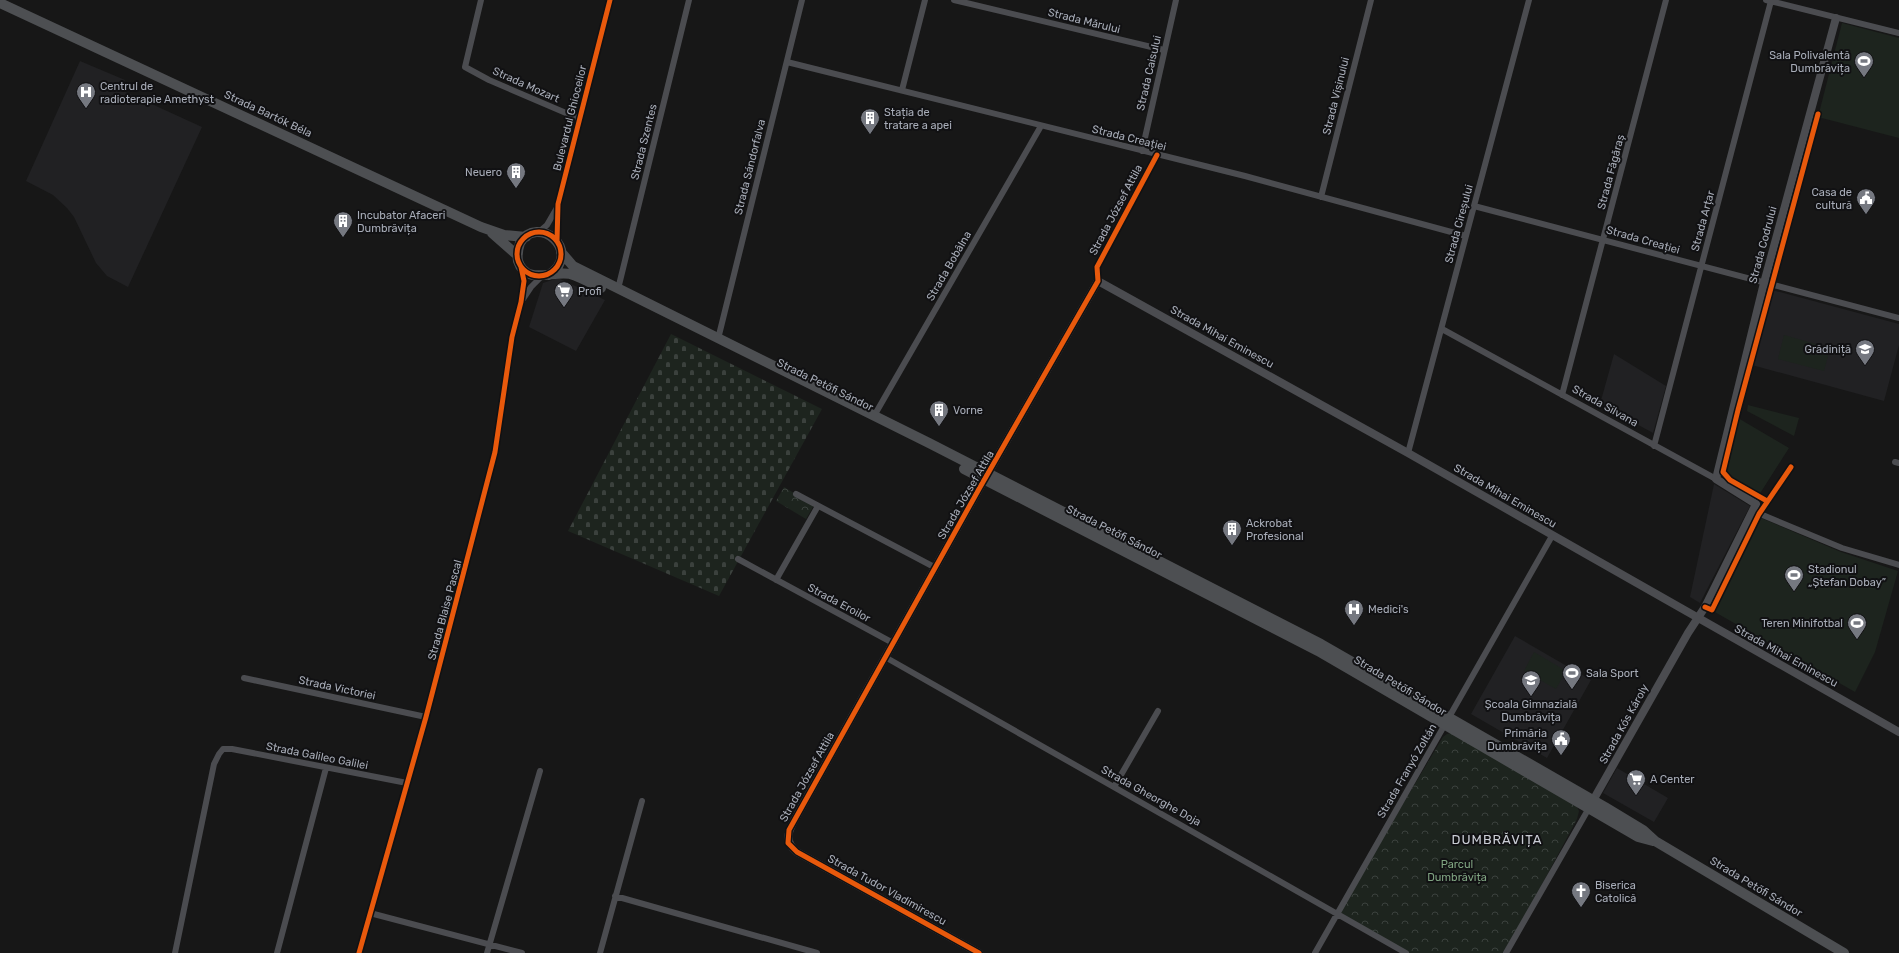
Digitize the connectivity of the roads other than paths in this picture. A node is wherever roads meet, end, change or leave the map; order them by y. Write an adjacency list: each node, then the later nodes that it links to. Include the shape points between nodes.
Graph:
1 (481, 0): 18 (street, Strada Mozart, via 465,67)
2 (610, 0): 18 (street, Bulevardul Ghioceilor)
3 (689, 0): 38 (street, Strada Szentes)
4 (802, 0): 16 (street, Strada Sándorfalva)
5 (925, 0): 17 (street)
6 (954, 0): 15 (street, Strada Mărului)
7 (1176, 0): 15 (street, Strada Caisului)
8 (1371, 0): 22 (street, Strada Vișinului)
9 (1529, 0): 24 (street, Strada Cireșului)
10 (1666, 0): 29 (street, Strada Făgăraș)
11 (1769, 1): 13 (street); 33 (street, Strada Arțar)
12 (0, 2): 25 (main road, Strada Bartók Béla)
13 (1836, 18): 14 (street); 37 (street, Strada Codrului)
14 (1899, 33)
15 (1164, 50): 20 (street, Strada Caisului)
16 (787, 62): 17 (street, Strada Creației); 42 (street, Strada Sándorfalva)
17 (902, 90): 19 (street, Strada Creației)
18 (580, 119): 23 (street, Bulevardul Ghioceilor)
19 (1042, 126): 20 (street, Strada Creației); 44 (street, Strada Bobâlna)
20 (1142, 151): 21 (street, Strada Creației)
21 (1157, 155): 22 (street, Strada Creației); 36 (street, Strada József Attila, via 1097,267)
22 (1321, 197): 27 (street, Strada Creației)
23 (558, 204): 26 (street, Bulevardul Ghioceilor, via 547,225); 30 (street, Bulevardul Ghioceilor)
24 (1474, 206): 27 (street, Strada Cireșului); 29 (street, Strada Creației)
25 (481, 227): 28 (main road, Strada Bartók Béla); 32 (main road, Strada Bartók Béla, via 503,241)
26 (538, 232): 28 (main road); 30 (main road, via 552,236)
27 (1466, 236): 41 (street, Strada Cireșului)
28 (526, 237): 32 (main road, via 521,242)
29 (1604, 239): 33 (street, Strada Creației); 43 (street, Strada Făgăraș)
30 (557, 241): 31 (main road)
31 (561, 252): 35 (main road, via 559,265); 38 (main road, Strada Petőfi Sándor, via 573,266)
32 (517, 255): 34 (main road)
33 (1701, 266): 37 (street, Strada Creației); 45 (street, Strada Arțar)
34 (521, 267): 35 (main road, via 534,276); 39 (street, Strada Blaise Pascal, via 524,281)
35 (545, 276): 39 (street, Strada Blaise Pascal, via 531,287); 47 (main road, Strada Petőfi Sándor, via 570,274 606,290)
36 (1098, 281): 46 (street, Strada Mihai Eminescu); 47 (street, Strada József Attila)
37 (1764, 283): 40 (street, Strada Creației); 48 (street, Strada Codrului)
38 (618, 288): 42 (main road, Strada Petőfi Sándor)
39 (521, 302): 62 (street, Strada Blaise Pascal, via 512,338 495,452)
40 (1899, 318)
41 (1442, 329): 43 (street, Strada Silvana); 46 (street, Strada Cireșului)
42 (718, 339): 44 (main road, Strada Petőfi Sándor)
43 (1562, 395): 45 (street, Strada Silvana)
44 (874, 416): 47 (main road, Strada Petőfi Sándor)
45 (1654, 446): 48 (street, Strada Silvana)
46 (1408, 454): 52 (street, Strada Mihai Eminescu)
47 (987, 477): 55 (street, Strada József Attila); 63 (main road, Strada Petőfi Sándor, via 1321,644)
48 (1716, 480): 51 (street, Strada Silvana)
49 (796, 494): 50 (street)
50 (818, 506): 55 (street); 56 (street)
51 (1755, 508): 54 (street, Strada Silvana, via 1842,548); 57 (street, Strada Kós Károly)
52 (1552, 536): 57 (street, Strada Mihai Eminescu); 63 (street, Strada Franyó Zoltán)
53 (738, 559): 56 (street, Strada Eroilor)
54 (1899, 565)
55 (936, 568): 58 (street, Strada József Attila)
56 (776, 580): 58 (street, Strada Eroilor)
57 (1698, 619): 64 (street, Strada Mihai Eminescu); 70 (street, Strada Kós Károly)
58 (893, 643): 59 (street, Strada József Attila)
59 (885, 657): 68 (street, Strada Gheorghe Doja); 71 (street, Strada József Attila, via 789,830)
60 (244, 678): 62 (street, Strada Victoriei)
61 (1158, 711): 68 (street)
62 (426, 717): 67 (street, Strada Blaise Pascal)
63 (1446, 722): 70 (main road, Strada Petőfi Sándor); 74 (street, Strada Franyó Zoltán)
64 (1899, 732)
65 (326, 768): 67 (street, Strada Galileo Galilei); 76 (street, Strada Galileo Galilei, via 223,749 214,764); 77 (street)
66 (540, 771): 75 (street)
67 (407, 782): 73 (street, Strada Blaise Pascal)
68 (1114, 787): 74 (street, Strada Gheorghe Doja)
69 (642, 801): 72 (street)
70 (1591, 804): 86 (street, Strada Kós Károly); 87 (main road, Strada Petőfi Sándor, via 1638,837 1655,841)
71 (788, 843): 83 (street, Strada Tudor Vladimirescu, via 797,852)
72 (615, 896): 81 (street); 82 (street)
73 (370, 913): 75 (street); 78 (street, Strada Blaise Pascal)
74 (1338, 913): 84 (street, Strada Franyó Zoltán); 85 (street, Strada Gheorghe Doja)
75 (490, 944): 79 (street); 80 (street)
76 (175, 953)
77 (277, 953)
78 (359, 953)
79 (487, 953)
80 (522, 953)
81 (600, 953)
82 (818, 953)
83 (978, 953)
84 (1315, 953)
85 (1406, 953)
86 (1506, 953)
87 (1844, 953)

